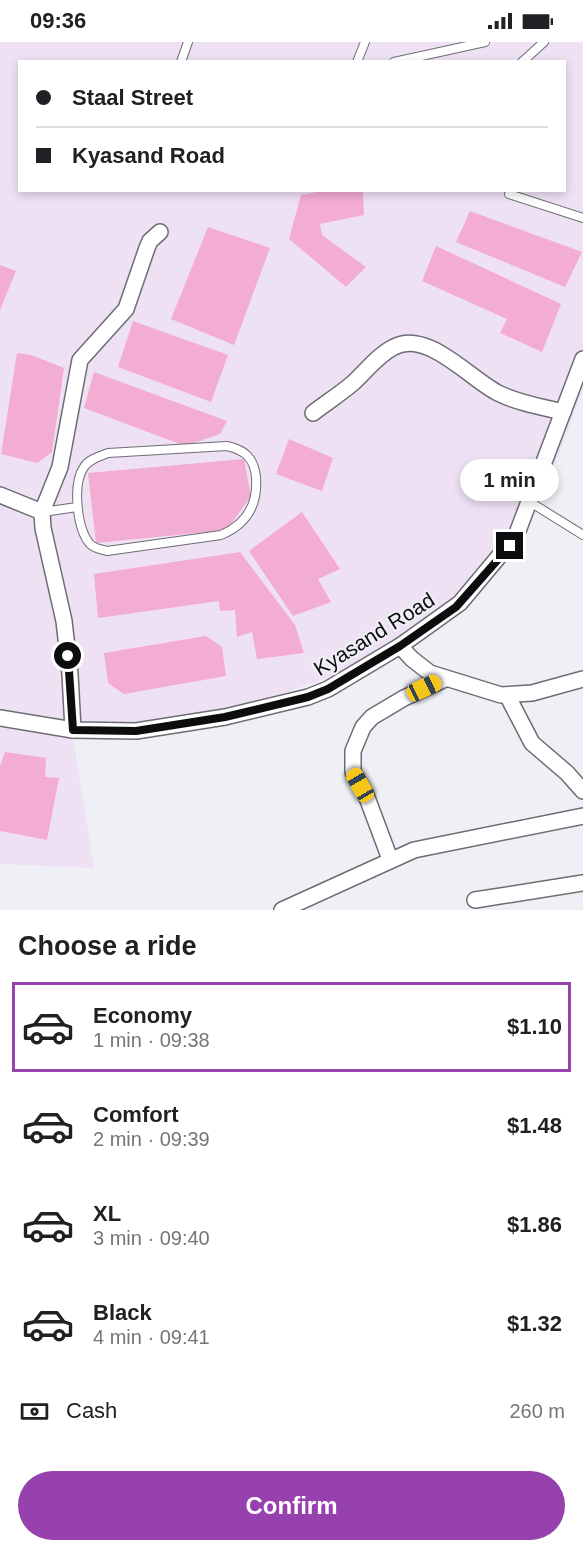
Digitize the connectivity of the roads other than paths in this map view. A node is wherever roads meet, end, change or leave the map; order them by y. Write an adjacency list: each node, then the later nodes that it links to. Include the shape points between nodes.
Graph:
1 (188, 42): 5 (lane)
2 (365, 42): 6 (lane)
3 (485, 42): 7 (lane)
4 (544, 42): 8 (lane)
5 (182, 60)
6 (358, 60)
7 (403, 60)
8 (524, 60)
9 (509, 194): 10 (lane)
10 (583, 218)
11 (160, 232): 18 (street, via 147,248 126,309 80,360 60,467)
12 (583, 359): 13 (street, Kyasand Road)
13 (564, 412): 14 (street, via 498,393 437,352 406,343 387,352); 16 (street, Kyasand Road)
14 (313, 413)
15 (0, 495): 18 (street)
16 (530, 502): 19 (lane); 20 (street, Kyasand Road, via 510,546 460,603)
17 (77, 507): 17 (lane, via 84,466 108,453 227,446 250,456 255,467 254,504 234,530 221,536 107,551 97,549 83,533); 18 (lane)
18 (42, 512): 25 (street, via 63,621)
19 (583, 536)
20 (400, 646): 21 (street, via 430,673); 25 (street, Kyasand Road, via 335,686 308,697 225,717 136,731)
21 (445, 679): 23 (street); 28 (street, via 372,717 353,751 353,772)
22 (583, 679): 23 (street, via 532,693)
23 (507, 695): 26 (street, via 532,743)
24 (0, 718): 25 (street, Kyasand Road)
25 (73, 730)
26 (583, 791)
27 (583, 816): 28 (street, via 446,842)
28 (390, 859): 31 (street)
29 (583, 883): 30 (street)
30 (475, 900)
31 (282, 910)

